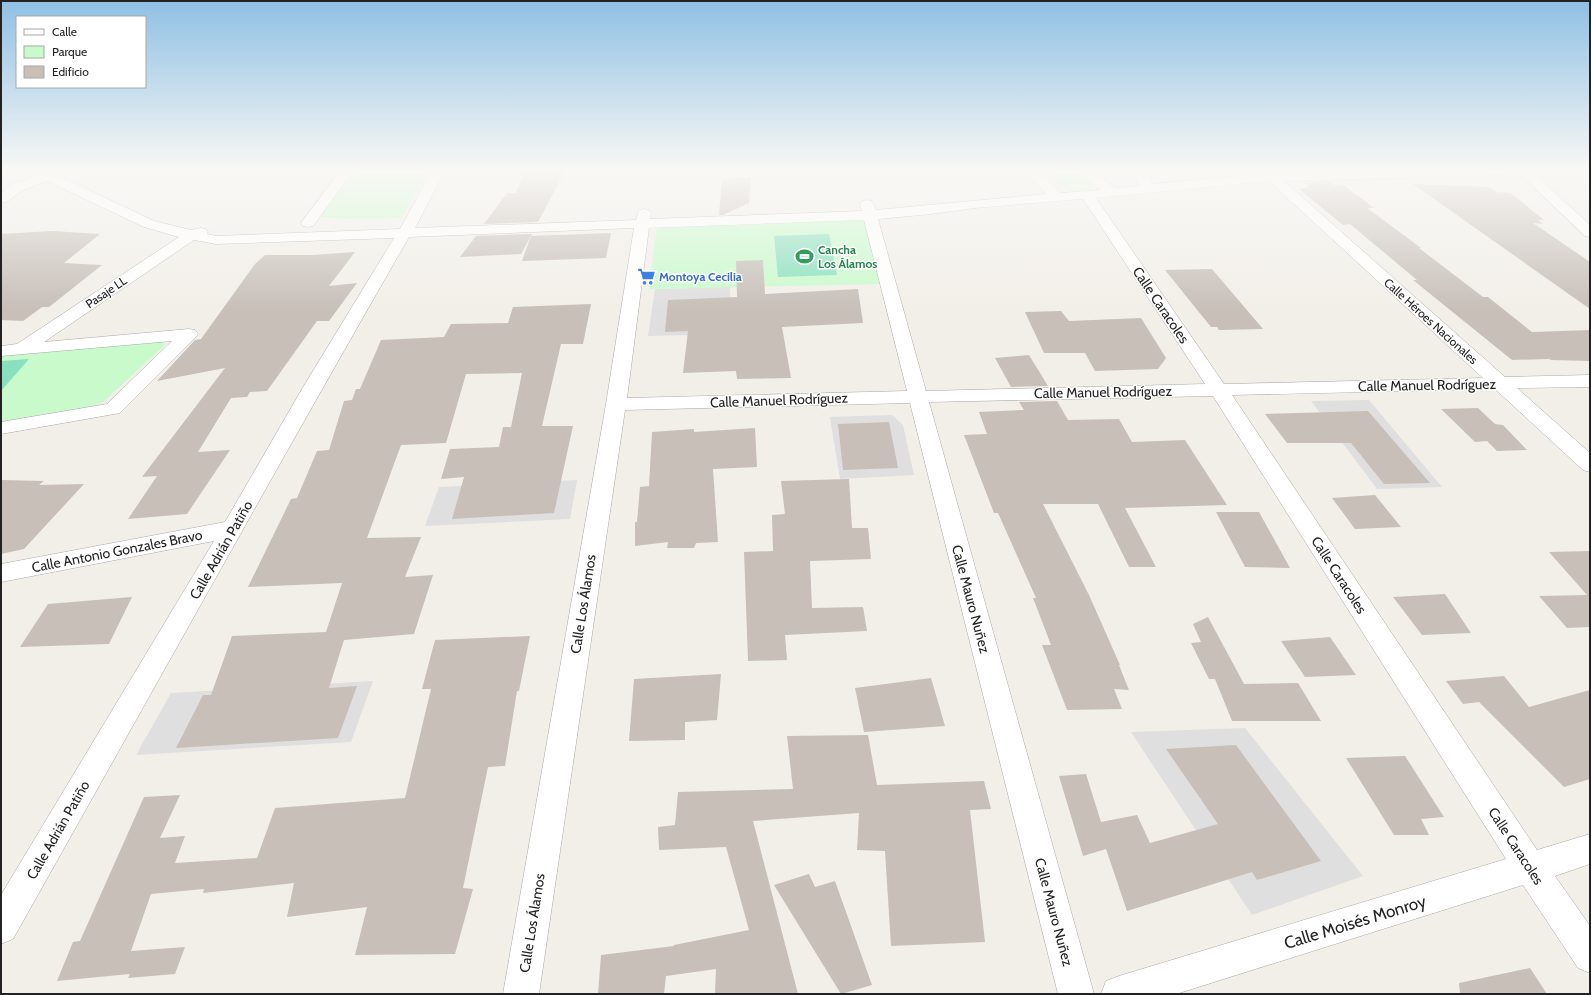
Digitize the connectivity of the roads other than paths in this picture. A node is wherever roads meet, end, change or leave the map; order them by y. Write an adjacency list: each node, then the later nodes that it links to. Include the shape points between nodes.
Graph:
1 (135, 217): 13 (street, via 165,229)
2 (312, 217): 10 (street)
3 (412, 217): 11 (street, Calle Adrián Patiño)
4 (657, 217): 9 (street)
5 (870, 217): 19 (street, Calle Mauro Nuñez)
6 (1102, 217): 18 (street, Calle Caracoles)
7 (1317, 217): 17 (street, Calle Héroes Nacionales)
8 (1573, 217): 12 (street)
9 (643, 218): 11 (street); 20 (street, Calle Los Álamos)
10 (308, 223): 11 (street); 13 (street, via 228,227)
11 (407, 227): 13 (street, via 216,240); 23 (street, Calle Adrián Patiño)
12 (1590, 233)
13 (193, 234): 14 (street, Pasaje LL)
14 (20, 350): 15 (street); 21 (street, via 190,334 113,409)
15 (1, 351)
16 (1590, 381): 17 (street, Calle Manuel Rodríguez)
17 (1500, 384): 18 (street, Calle Manuel Rodríguez); 22 (street, Calle Héroes Nacionales)
18 (1218, 389): 19 (street, Calle Manuel Rodríguez); 26 (street, Calle Caracoles)
19 (918, 396): 20 (street, Calle Manuel Rodríguez); 30 (street, Calle Mauro Nuñez)
20 (616, 404): 29 (street, Calle Los Álamos)
21 (1, 428)
22 (1590, 465)
23 (233, 529): 24 (street, Calle Antonio Gonzales Bravo); 27 (street, Calle Adrián Patiño)
24 (1, 573)
25 (1590, 849): 26 (street, Calle Moisés Monroy)
26 (1530, 868): 28 (street, Calle Caracoles); 31 (street, Calle Moisés Monroy)
27 (1, 928)
28 (1590, 956)
29 (521, 994)
30 (1076, 994)
31 (1119, 994)

